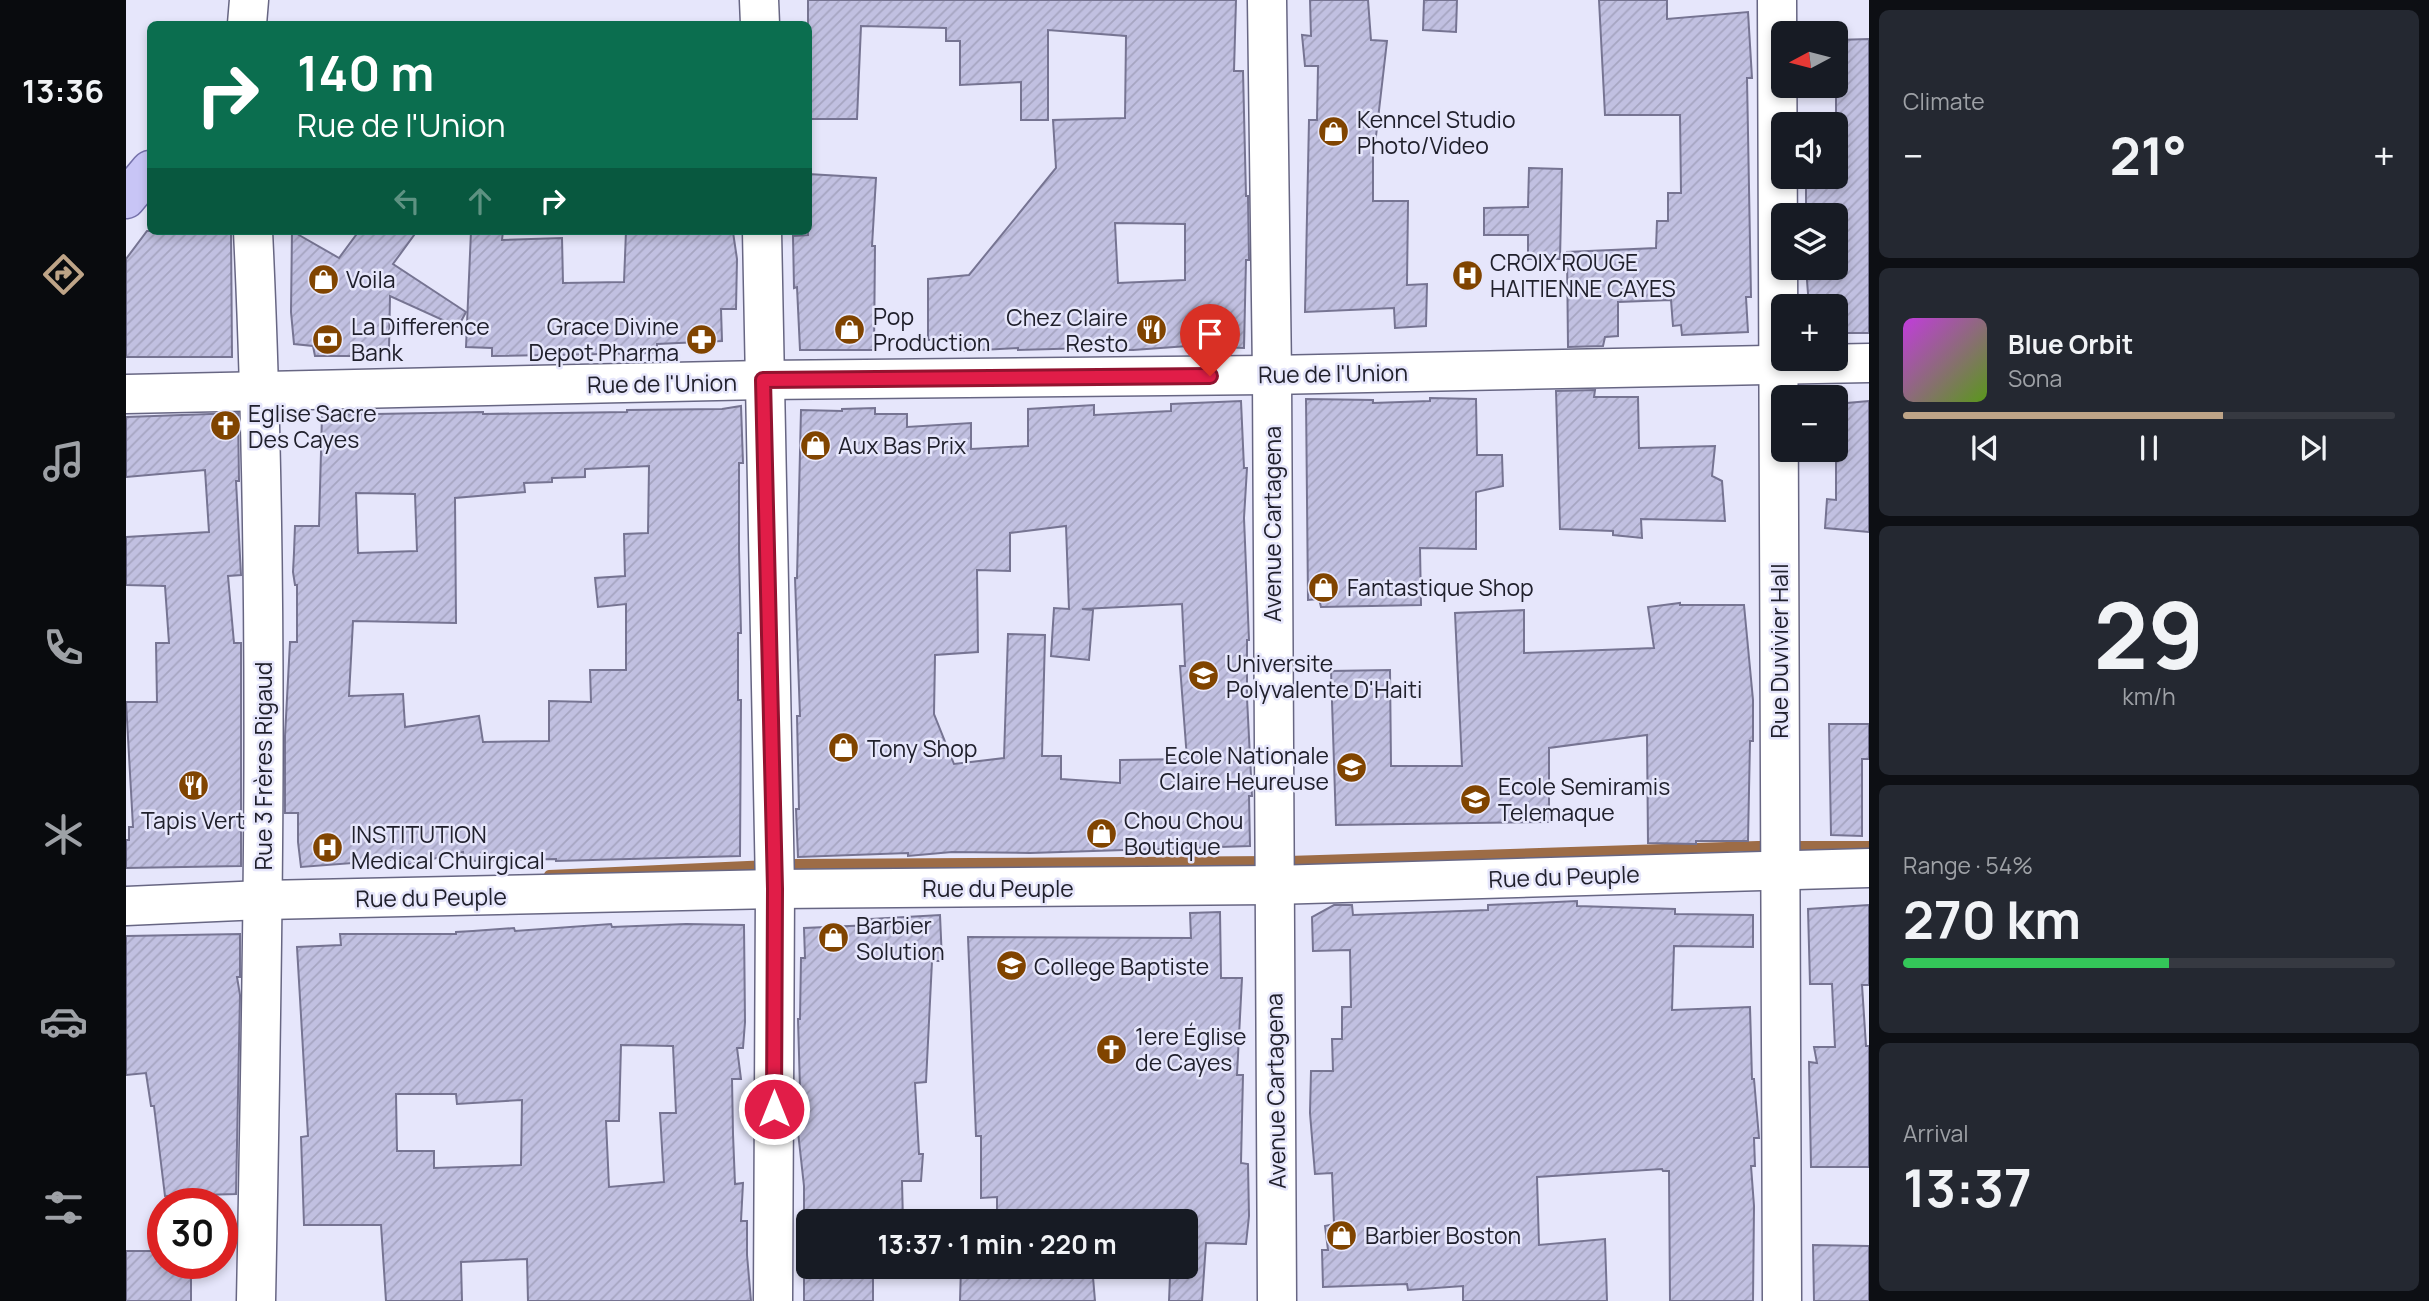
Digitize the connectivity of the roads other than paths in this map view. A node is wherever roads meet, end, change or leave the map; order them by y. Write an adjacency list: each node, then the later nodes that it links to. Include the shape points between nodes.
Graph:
1 (248, 0): 5 (street)
2 (760, 0): 6 (street)
3 (1267, 0): 16 (street, Avenue Cartagena)
4 (1777, 0): 11 (street, Rue Duvivier Hall)
5 (247, 21)
6 (760, 21)
7 (147, 174): 8 (main road)
8 (126, 199)
9 (253, 235): 18 (street, Rue 3 Frères Rigaud)
10 (762, 235): 17 (street)
11 (1777, 294)
12 (1848, 363): 13 (street, Rue de l'Union)
13 (1869, 363)
14 (1771, 364): 16 (street, Rue de l'Union)
15 (1777, 371): 21 (street, Rue Duvivier Hall)
16 (1272, 375): 17 (street, Rue de l'Union); 22 (street, Avenue Cartagena)
17 (763, 380): 18 (street, Rue de l'Union); 23 (street)
18 (261, 393): 19 (street, Rue de l'Union); 24 (street, Rue 3 Frères Rigaud)
19 (126, 394)
20 (1869, 868): 21 (street, Rue du Peuple)
21 (1780, 869): 22 (street, Rue du Peuple); 29 (street, Rue Duvivier Hall)
22 (1273, 885): 23 (street, Rue du Peuple); 28 (street, Avenue Cartagena)
23 (775, 889): 24 (street, Rue du Peuple); 27 (street)
24 (264, 900): 25 (street, Rue du Peuple); 26 (street, Rue 3 Frères Rigaud)
25 (126, 906)
26 (256, 1301)
27 (773, 1301)
28 (1277, 1301)
29 (1782, 1301)

